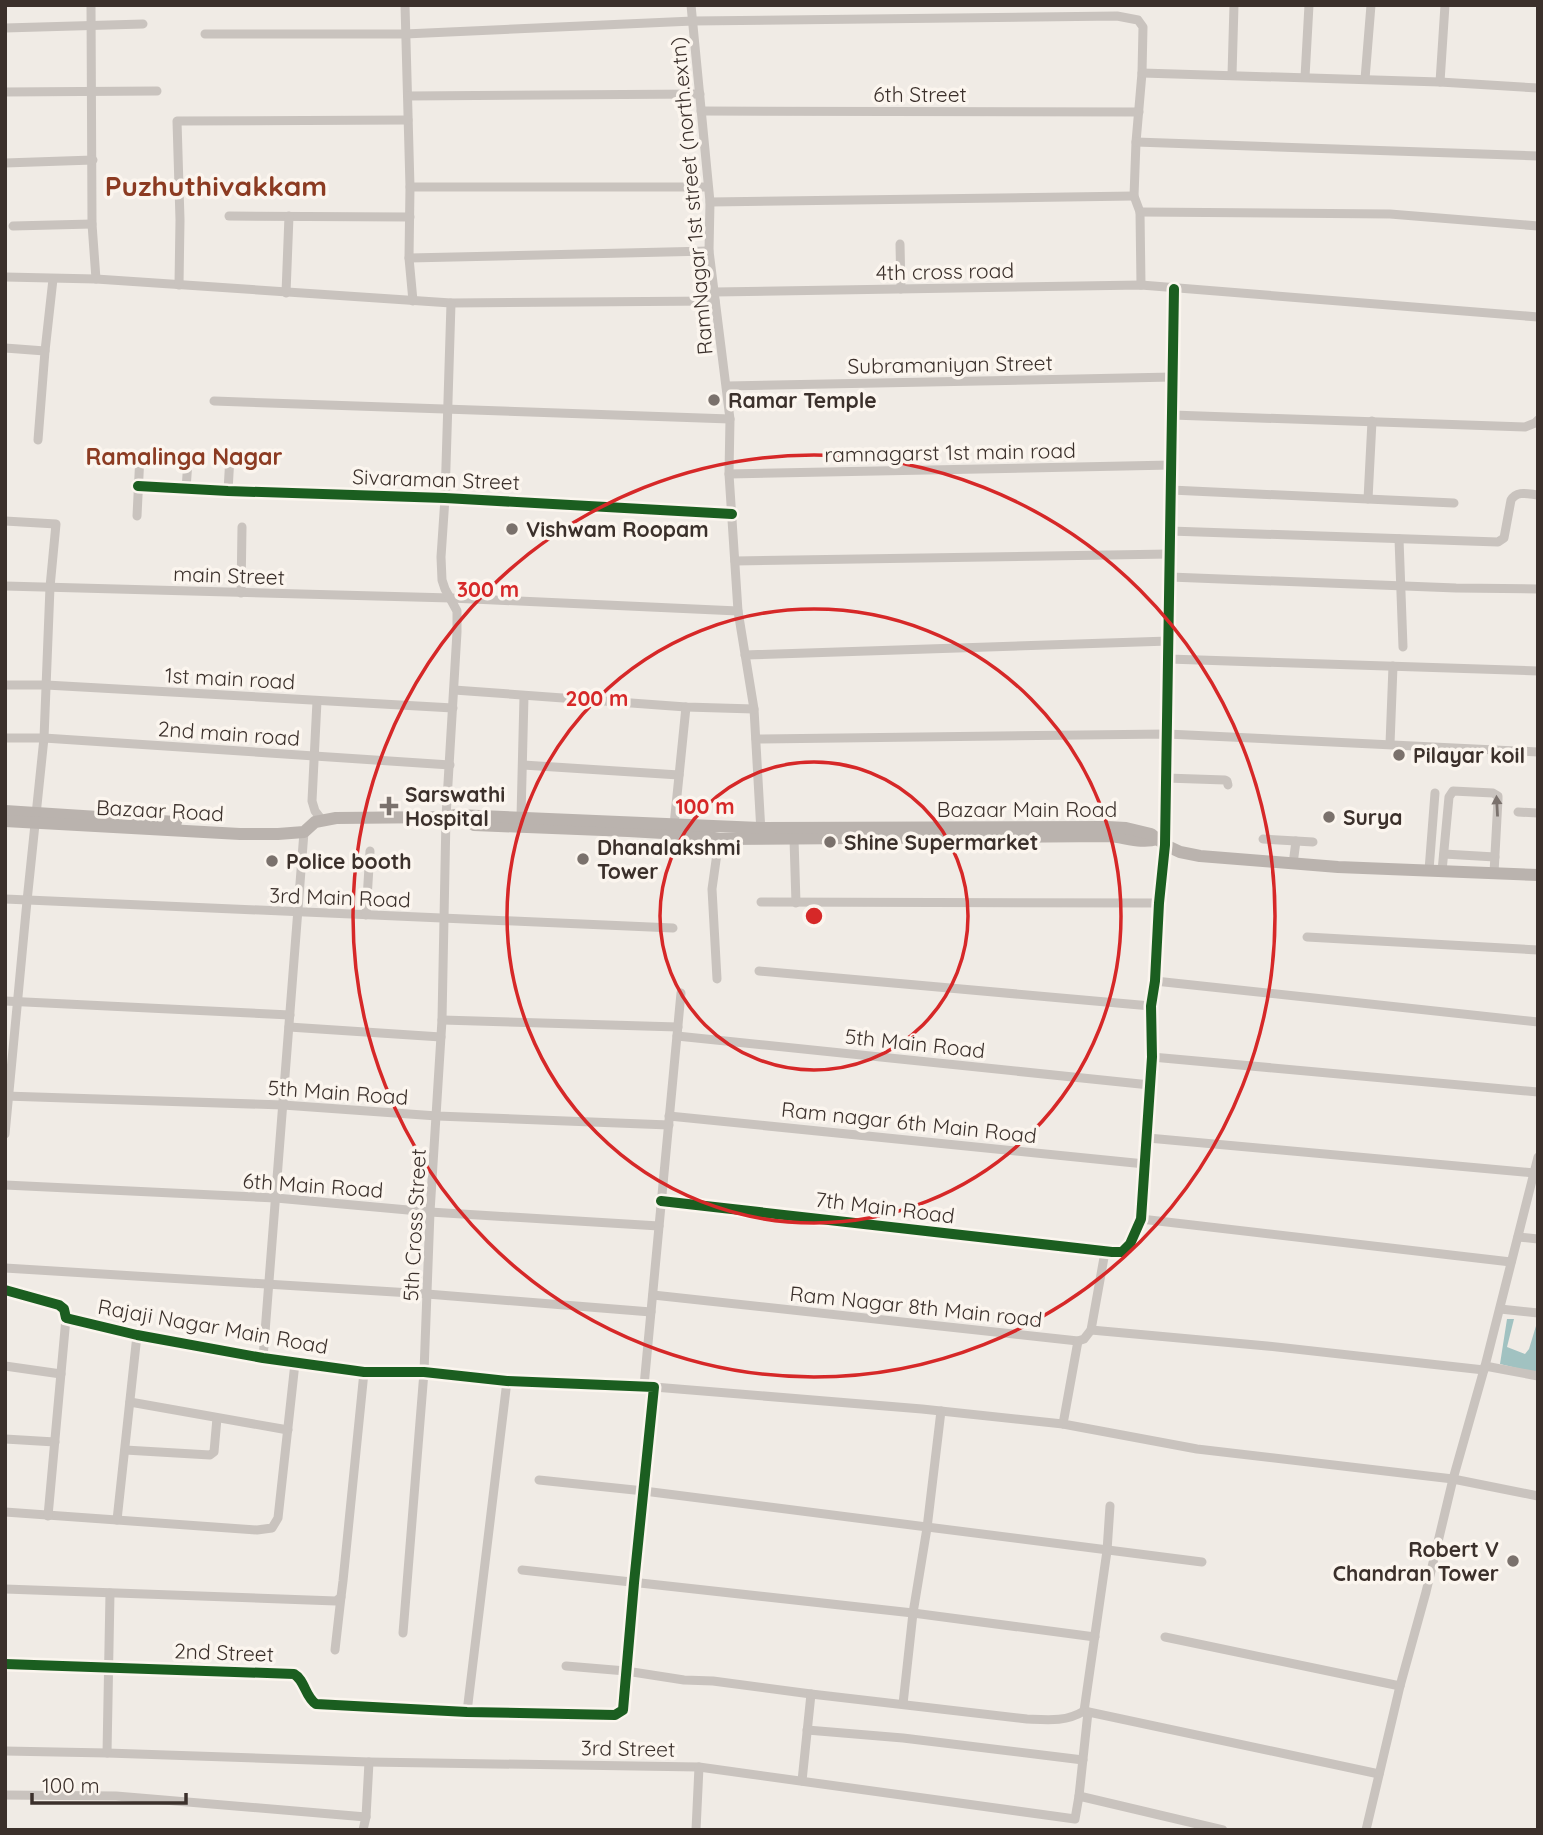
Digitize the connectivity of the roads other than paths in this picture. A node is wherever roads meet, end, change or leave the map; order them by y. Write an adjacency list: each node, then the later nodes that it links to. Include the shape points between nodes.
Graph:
1 (91, 5): 12 (street)
2 (405, 5): 15 (street)
3 (691, 5): 10 (street, RamNagar 1st street (north.extn))
4 (1117, 5): 9 (street)
5 (1234, 5): 17 (street)
6 (1309, 5): 18 (street)
7 (1371, 5): 19 (street)
8 (1445, 5): 20 (street)
9 (1117, 16): 10 (street); 16 (street, via 1138,20 1143,27)
10 (693, 21): 15 (street); 25 (street, RamNagar 1st street (north.extn))
11 (143, 24): 12 (street)
12 (90, 26): 13 (street); 24 (street)
13 (5, 28)
14 (205, 34): 15 (street)
15 (405, 34): 26 (street)
16 (1142, 73): 17 (street); 28 (street)
17 (1232, 75): 18 (street)
18 (1305, 77): 19 (street)
19 (1365, 79): 20 (street)
20 (1440, 82): 21 (street)
21 (1538, 88)
22 (157, 91): 24 (street)
23 (5, 92): 24 (street)
24 (91, 92): 32 (street)
25 (700, 94): 26 (street); 27 (street, RamNagar 1st street (north.extn))
26 (408, 96): 29 (street)
27 (701, 111): 28 (street, 6th Street); 35 (street, RamNagar 1st street (north.extn))
28 (1139, 112): 30 (street)
29 (408, 120): 34 (street); 51 (street, via 177,121)
30 (1136, 142): 31 (street); 36 (street)
31 (1538, 156)
32 (93, 160): 33 (street); 42 (street)
33 (5, 163)
34 (410, 187): 35 (street); 41 (street)
35 (708, 187): 37 (street, RamNagar 1st street (north.extn))
36 (1135, 196): 37 (street); 38 (street)
37 (710, 202): 46 (street, RamNagar 1st street (north.extn))
38 (1140, 212): 44 (street, via 1390,214); 52 (street)
39 (229, 216): 40 (street)
40 (289, 216): 41 (street); 55 (street)
41 (410, 217): 47 (street)
42 (92, 224): 43 (street); 50 (street)
43 (13, 226)
44 (1538, 226)
45 (900, 244): 53 (street)
46 (709, 251): 47 (street); 56 (street, RamNagar 1st street (north.extn))
47 (409, 258): 57 (street)
48 (5, 277): 49 (street, 4th cross road)
49 (53, 279): 50 (street, 4th cross road); 61 (street)
50 (96, 279): 51 (street, 4th cross road)
51 (179, 285): 55 (street, 4th cross road)
52 (1141, 285): 53 (street, 4th cross road); 54 (street, 4th cross road)
53 (901, 289): 56 (street, 4th cross road)
54 (1174, 289): 59 (street, 4th cross road); 62 (street)
55 (286, 293): 57 (street, 4th cross road)
56 (715, 296): 58 (street, 4th cross road); 63 (street, RamNagar 1st street (north.extn))
57 (413, 301): 58 (street, 4th cross road)
58 (451, 303): 65 (street, 5th Cross Street)
59 (1538, 317)
60 (5, 348): 61 (street)
61 (45, 351): 70 (street)
62 (1173, 377): 63 (street, Subramaniyan Street); 66 (street)
63 (727, 386): 67 (street, RamNagar 1st street (north.extn))
64 (214, 401): 65 (street)
65 (448, 410): 67 (street); 81 (street, 5th Cross Street)
66 (1172, 415): 69 (street); 74 (street)
67 (730, 419): 75 (street, RamNagar 1st street (north.extn))
68 (1538, 420): 69 (street, via 1525,427)
69 (1372, 421): 82 (street)
70 (38, 440)
71 (139, 454): 76 (street)
72 (230, 456): 79 (street)
73 (187, 461): 77 (street)
74 (1171, 466): 75 (street, ramnagarst 1st main road); 78 (street)
75 (729, 474): 84 (street, RamNagar 1st street (north.extn))
76 (138, 486): 77 (street, Sivaraman Street); 85 (street)
77 (186, 489): 79 (street, Sivaraman Street)
78 (1171, 490): 82 (street); 88 (street)
79 (228, 491): 81 (street, Sivaraman Street)
80 (1538, 495): 89 (street, via 1514,495 1501,541)
81 (444, 498): 84 (street, Sivaraman Street); 98 (street, 5th Cross Street, via 442,580)
82 (1368, 499): 83 (street)
83 (1454, 503)
84 (732, 514): 91 (street, RamNagar 1st street (north.extn))
85 (137, 516)
86 (5, 521): 95 (street, via 56,524)
87 (242, 527): 97 (street)
88 (1170, 531): 89 (street); 90 (street)
89 (1399, 539): 94 (street)
90 (1170, 554): 91 (street); 92 (street)
91 (735, 561): 99 (street, RamNagar 1st street (north.extn))
92 (1170, 577): 94 (street); 100 (street)
93 (5, 586): 95 (street, main Street)
94 (1401, 586): 96 (street); 101 (street)
95 (50, 587): 97 (street, main Street); 107 (street)
96 (1538, 589)
97 (241, 593): 98 (street, main Street)
98 (451, 598): 99 (street, main Street); 108 (street, 5th Cross Street, via 457,611)
99 (738, 611): 102 (street, RamNagar 1st street (north.extn))
100 (1169, 641): 102 (street); 103 (street)
101 (1403, 647)
102 (745, 654): 113 (street, RamNagar 1st street (north.extn))
103 (1168, 659): 104 (street); 114 (street)
104 (1393, 666): 105 (street); 118 (street)
105 (1538, 671)
106 (5, 685): 107 (street, 1st main road)
107 (46, 685): 110 (street, 1st main road); 116 (street)
108 (454, 690): 109 (street); 111 (street, 5th Cross Street)
109 (524, 696): 112 (street); 122 (street)
110 (317, 701): 111 (street, 1st main road); 120 (street)
111 (453, 708): 121 (street, 5th Cross Street)
112 (686, 708): 113 (street); 123 (street)
113 (754, 709): 117 (street, RamNagar 1st street (north.extn))
114 (1167, 734): 117 (street); 118 (street); 124 (street)
115 (5, 738): 116 (street, 2nd main road)
116 (44, 738): 120 (street, 2nd main road); 131 (street)
117 (756, 739): 136 (street, RamNagar 1st street (north.extn))
118 (1390, 744): 119 (street)
119 (1538, 752)
120 (314, 757): 121 (street, 2nd main road); 135 (street)
121 (450, 765): 130 (street, 5th Cross Street)
122 (523, 765): 123 (street); 132 (street)
123 (680, 775): 134 (street)
124 (1166, 778): 125 (street, via 1225,780); 141 (street)
125 (1228, 785)
126 (1439, 794): 147 (street)
127 (5, 811): 131 (main road, Bazaar Road)
128 (1518, 812): 129 (street)
129 (1538, 813)
130 (451, 816): 132 (main road, Bazaar Road); 135 (main road, Bazaar Road, via 356,817); 137 (main road, via 474,825); 157 (street, 5th Cross Street)
131 (36, 817): 133 (main road, Bazaar Road); 135 (main road, Bazaar Road); 151 (street)
132 (521, 817): 134 (main road, Bazaar Road)
133 (5, 821)
134 (674, 825): 136 (main road, Bazaar Road)
135 (311, 826): 155 (street)
136 (761, 834): 137 (main road); 138 (main road); 141 (main road, Bazaar Main Road, via 1107,827 1143,831)
137 (719, 839): 162 (street, via 712,889)
138 (794, 839): 141 (main road, via 1123,836); 153 (street)
139 (1263, 839): 140 (street)
140 (1296, 841): 142 (street); 146 (street)
141 (1161, 842): 146 (main road, Bazaar Main Road, via 1200,856); 154 (street)
142 (1313, 842)
143 (370, 851): 156 (street)
144 (1444, 854): 145 (street); 145 (street, one-way to 144, via 1498,799 1493,793 1450,794); 147 (street)
145 (1495, 857): 148 (street)
146 (1293, 864): 147 (main road, Bazaar Main Road)
147 (1436, 871): 148 (main road, Bazaar Main Road)
148 (1494, 873): 149 (main road, Bazaar Main Road)
149 (1538, 875)
150 (5, 899): 151 (street, 3rd Main Road)
151 (27, 901): 155 (street, 3rd Main Road); 166 (street)
152 (761, 902): 153 (street)
153 (796, 903): 154 (street)
154 (1159, 903): 163 (street)
155 (298, 912): 156 (street, 3rd Main Road); 168 (street)
156 (366, 915): 157 (street, 3rd Main Road)
157 (443, 919): 158 (street, 3rd Main Road); 169 (street, 5th Cross Street)
158 (673, 928)
159 (1307, 937): 160 (street)
160 (1538, 950)
161 (759, 971): 167 (street)
162 (717, 979)
163 (1155, 981): 167 (street); 170 (street)
164 (681, 993): 172 (street)
165 (5, 1001): 166 (street)
166 (17, 1002): 168 (street); 177 (street)
167 (1151, 1006): 174 (street)
168 (290, 1015): 171 (street)
169 (442, 1020): 172 (street, 5th Main Road); 173 (street, 5th Cross Street)
170 (1538, 1022)
171 (289, 1027): 173 (street); 178 (street)
172 (678, 1031): 175 (street, 5th Main Road); 180 (street)
173 (441, 1037): 179 (street, 5th Cross Street)
174 (1152, 1057): 175 (street); 176 (street)
175 (1150, 1085): 182 (street)
176 (1538, 1092)
177 (6, 1096): 178 (street, 5th Main Road); 181 (street)
178 (283, 1105): 179 (street, 5th Main Road); 187 (street)
179 (437, 1116): 180 (street, 5th Main Road); 189 (street, 5th Cross Street)
180 (669, 1120): 184 (street, Ram nagar 6th Main Road); 188 (street)
181 (5, 1134)
182 (1148, 1138): 184 (street); 185 (street)
183 (1538, 1158): 185 (street)
184 (1145, 1164): 190 (street)
185 (1534, 1173): 192 (street)
186 (5, 1185): 187 (street, 6th Main Road)
187 (275, 1198): 189 (street, 6th Main Road); 197 (street)
188 (661, 1201): 191 (street); 194 (street, 7th Main Road)
189 (430, 1212): 191 (street, 6th Main Road); 199 (street, 5th Cross Street)
190 (1141, 1219): 194 (street, via 1125,1250); 195 (street)
191 (659, 1227): 200 (street)
192 (1518, 1237): 193 (street); 195 (street)
193 (1538, 1239)
194 (1105, 1252): 205 (street)
195 (1511, 1262): 201 (street)
196 (5, 1268): 197 (street)
197 (269, 1284): 199 (street); 208 (street)
198 (5, 1290): 204 (street, Rajaji Nagar Main Road, via 59,1306)
199 (427, 1294): 202 (street); 213 (street, 5th Cross Street)
200 (653, 1295): 202 (street); 207 (street, Ram Nagar 8th Main road)
201 (1500, 1309): 203 (street); 211 (street)
202 (651, 1312): 217 (street)
203 (1538, 1314)
204 (66, 1318): 206 (street, Rajaji Nagar Main Road); 214 (street)
205 (1091, 1330): 207 (street); 211 (street)
206 (137, 1335): 208 (street, Rajaji Nagar Main Road); 218 (street)
207 (1078, 1341): 221 (street)
208 (263, 1358): 209 (street, Rajaji Nagar Main Road)
209 (296, 1363): 212 (street, Rajaji Nagar Main Road); 222 (street)
210 (5, 1366): 214 (street)
211 (1485, 1368): 215 (street); 226 (street)
212 (364, 1372): 213 (street, Rajaji Nagar Main Road); 241 (street)
213 (424, 1372): 216 (street, Rajaji Nagar Main Road); 243 (street, 5th Cross Street)
214 (61, 1374): 224 (street)
215 (1538, 1376)
216 (507, 1381): 217 (street, Rajaji Nagar Main Road); 254 (street)
217 (649, 1387): 219 (street, Rajaji Nagar Main Road); 228 (street)
218 (130, 1402): 220 (street); 225 (street)
219 (941, 1411): 221 (street, Rajaji Nagar Main Road); 234 (street)
220 (217, 1418): 222 (street); 225 (street, via 210,1455)
221 (1063, 1424): 226 (street, Rajaji Nagar Main Road, via 1197,1449)
222 (288, 1430): 233 (street, via 278,1518 272,1528)
223 (5, 1439): 224 (street)
224 (55, 1442): 232 (street)
225 (125, 1450): 233 (street)
226 (1453, 1479): 229 (street, Rajaji Nagar Main Road); 251 (street)
227 (538, 1480): 228 (street)
228 (644, 1491): 234 (street); 238 (street)
229 (1538, 1496)
230 (1110, 1506): 235 (street)
231 (5, 1512): 232 (street)
232 (48, 1516): 233 (street)
233 (117, 1520)
234 (927, 1528): 235 (street); 242 (street)
235 (1107, 1551): 236 (street); 244 (street)
236 (1202, 1562)
237 (522, 1570): 238 (street)
238 (634, 1583): 242 (street); 250 (street)
239 (5, 1589): 240 (street)
240 (110, 1593): 241 (street, via 336,1601); 249 (street)
241 (341, 1597): 246 (street)
242 (913, 1613): 244 (street); 253 (street)
243 (403, 1633)
244 (1094, 1637): 255 (street)
245 (1165, 1637): 251 (street)
246 (335, 1650)
247 (5, 1664): 249 (street, 2nd Street)
248 (566, 1666): 250 (street)
249 (108, 1667): 254 (street, 2nd Street, via 294,1674 316,1704); 258 (street)
250 (626, 1671): 252 (street); 254 (street, via 623,1710 614,1715)
251 (1400, 1686): 262 (street)
252 (811, 1694): 253 (street); 256 (street)
253 (903, 1704): 255 (street, via 1027,1719 1062,1720)
254 (467, 1712)
255 (1086, 1712): 259 (street); 262 (street)
256 (807, 1730): 259 (street); 263 (street)
257 (5, 1751): 258 (street, 3rd Street)
258 (107, 1753): 260 (street, 3rd Street)
259 (1083, 1760): 265 (street)
260 (369, 1762): 261 (street, 3rd Street); 266 (street)
261 (699, 1767): 263 (street, 3rd Street); 268 (street)
262 (1380, 1774): 270 (street)
263 (802, 1781): 265 (street, 3rd Street, via 1075,1819)
264 (5, 1795): 266 (street, via 116,1796)
265 (1079, 1796): 269 (street)
266 (366, 1817): 267 (street)
267 (363, 1830)
268 (695, 1830)
269 (1223, 1830)
270 (1366, 1830)

